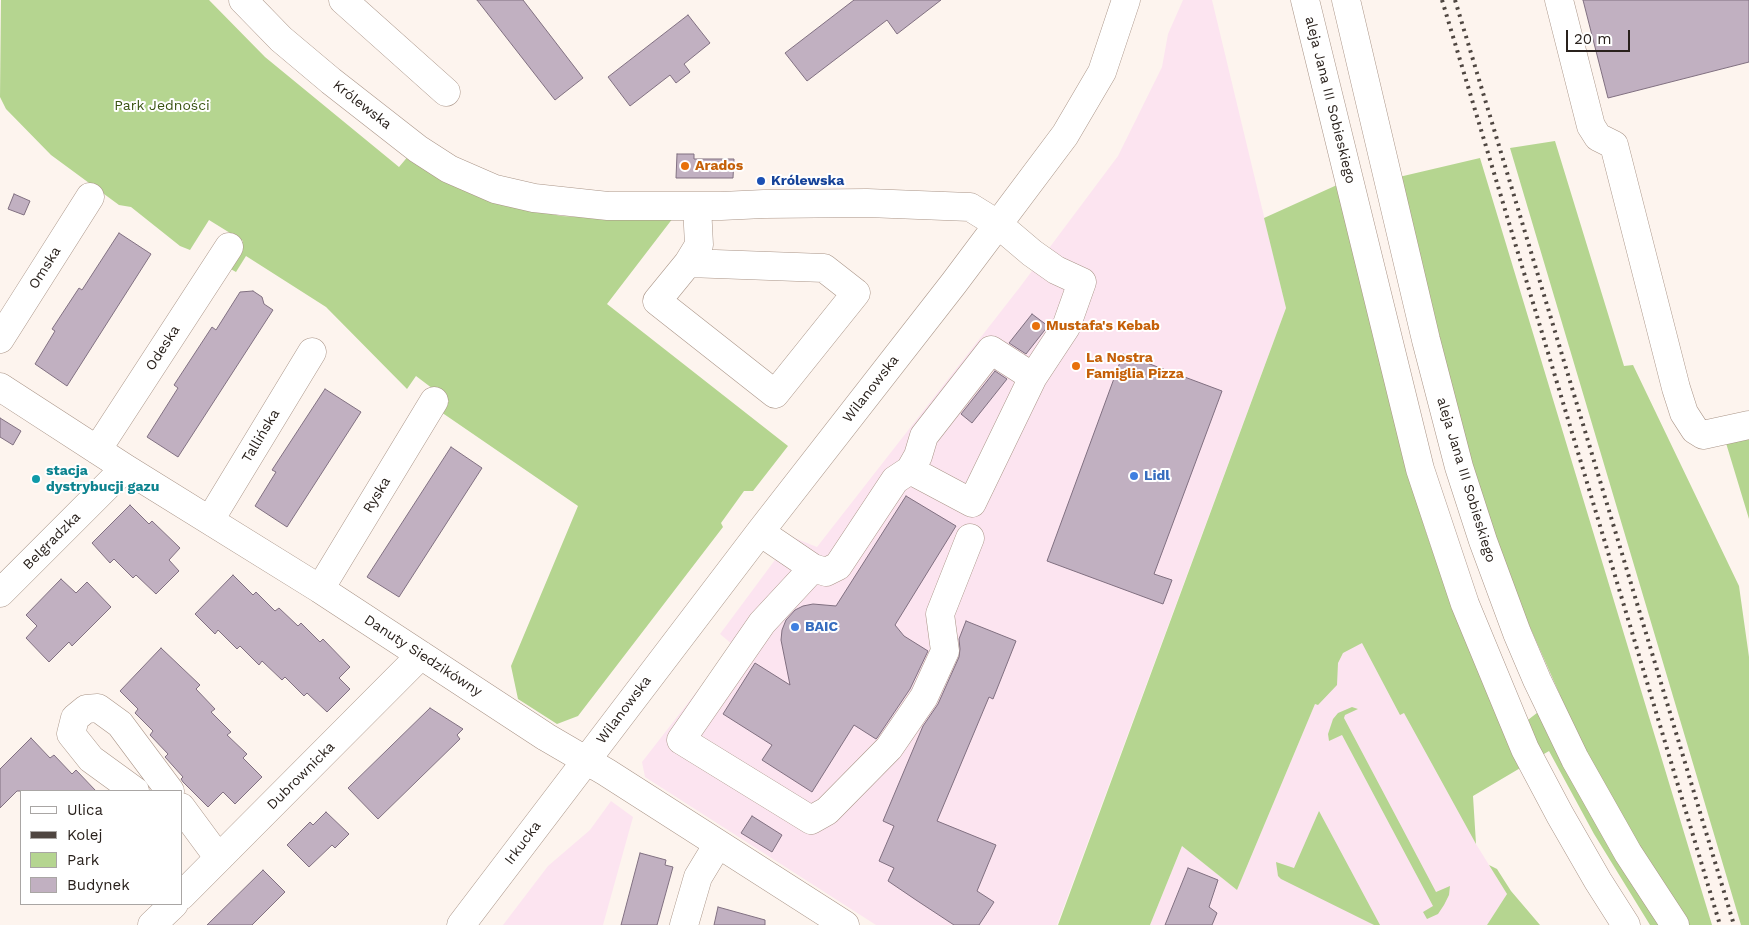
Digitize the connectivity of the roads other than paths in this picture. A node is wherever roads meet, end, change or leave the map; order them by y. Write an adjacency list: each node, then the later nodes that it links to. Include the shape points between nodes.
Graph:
1 (243, 0): 9 (street, Królewska, via 281,39 331,81 449,169 495,189 534,198 608,206)
2 (343, 0): 7 (street)
3 (1126, 0): 10 (street, Wilanowska, via 1102,72 1065,134)
4 (1305, 0): 42 (street, aleja Jana III Sobieskiego, via 1420,469 1465,604 1516,729 1560,815)
5 (1346, 0): 43 (street, aleja Jana III Sobieskiego, via 1459,467 1500,590 1575,759 1608,820)
6 (1559, 0): 18 (street, via 1591,126 1598,137 1614,145 1684,414 1695,430 1703,435)
7 (446, 92)
8 (90, 197): 13 (street, Omska)
9 (697, 206): 10 (street, Królewska, via 867,203 970,207); 12 (street, via 699,245)
10 (999, 224): 15 (street, Królewska, via 1056,270 1082,282 1066,327); 23 (street, Wilanowska)
11 (228, 247): 19 (street, Odeska)
12 (688, 264): 12 (street, via 824,268 856,293 775,394 657,300)
13 (0, 339)
14 (312, 352): 22 (street, Tallińska)
15 (1033, 377): 21 (street, via 991,350 924,436); 21 (street, via 972,503)
16 (0, 387): 19 (street, Danuty Siedzikówny)
17 (434, 401): 26 (street, Ryska)
18 (1749, 425)
19 (97, 450): 20 (street, Danuty Siedzikówny)
20 (125, 468): 22 (street, Danuty Siedzikówny); 27 (street, Belgradzka)
21 (910, 470): 25 (street, via 896,480 838,566 826,572)
22 (210, 520): 26 (street, Danuty Siedzikówny)
23 (760, 532): 25 (street); 29 (street, Wilanowska)
24 (970, 538): 25 (street, via 940,614 945,651 924,697 889,748 827,811 810,820 681,740 762,623)
25 (812, 568)
26 (320, 589): 28 (street, Danuty Siedzikówny)
27 (0, 593)
28 (421, 655): 29 (street, Danuty Siedzikówny); 35 (street, Dubrownicka)
29 (585, 760): 34 (street, Danuty Siedzikówny); 39 (street, Irkucka)
30 (134, 790): 31 (street, via 91,759 71,734 75,718 86,709 98,708 120,724)
31 (169, 790)
32 (182, 808): 35 (street)
33 (182, 824): 35 (street)
34 (718, 844): 40 (street, via 698,877); 41 (street, Danuty Siedzikówny)
35 (213, 849): 36 (street, Dubrownicka)
36 (182, 895)
37 (173, 905): 38 (street)
38 (152, 925)
39 (461, 925)
40 (684, 925)
41 (845, 925)
42 (1626, 925)
43 (1675, 925)

